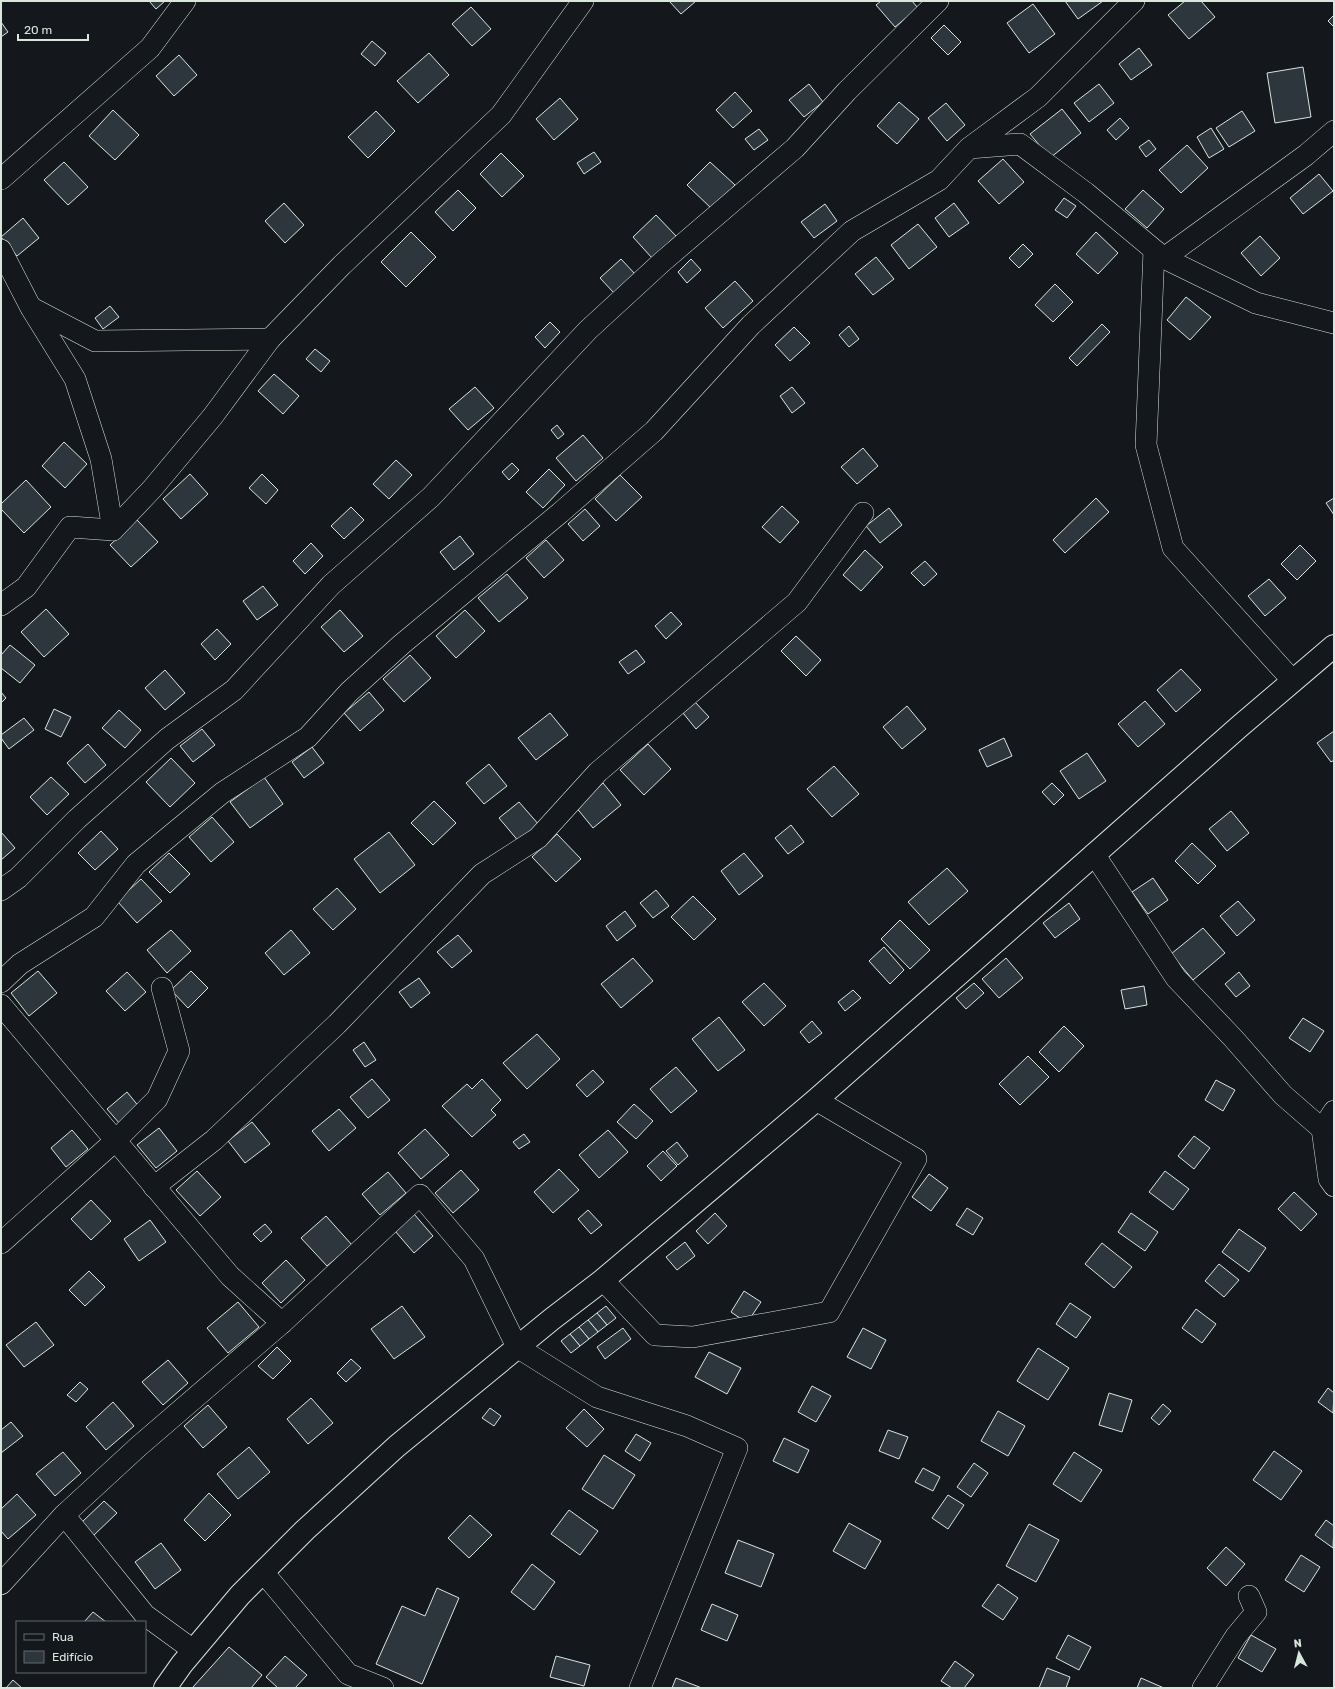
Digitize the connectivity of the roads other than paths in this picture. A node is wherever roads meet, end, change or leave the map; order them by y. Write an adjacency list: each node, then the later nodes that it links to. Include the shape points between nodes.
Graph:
1 (184, 1): 7 (street, via 150,48)
2 (583, 1): 12 (street, via 501,115 342,265)
3 (938, 1): 19 (street, via 847,91 795,148 662,262 588,330 431,497 331,585 234,690 167,739 77,819 18,878)
4 (1134, 1): 6 (street, via 1038,97)
5 (1334, 132): 9 (street, via 1306,155)
6 (969, 148): 9 (street, via 1020,144 1086,193); 20 (street, via 939,180 852,231 751,325 654,431 402,644 349,692 308,737 222,794 136,864 94,917 20,964)
7 (1, 179)
8 (1, 250): 10 (street)
9 (1159, 254): 11 (street, via 1256,303); 17 (street, via 1146,445 1173,548)
10 (31, 308): 12 (street, via 94,341); 14 (street, via 74,379 101,459)
11 (1334, 323)
12 (270, 339): 14 (street, via 213,416 152,489)
13 (863, 513): 28 (street, via 797,602 598,772 538,838 482,874 337,1024 214,1140)
14 (113, 530): 15 (street, via 70,527 26,587)
15 (1, 605)
16 (1334, 646): 17 (street)
17 (1293, 681): 18 (street)
18 (1094, 854): 23 (street); 25 (street, via 1176,978 1283,1095)
19 (1, 890)
20 (1, 982)
21 (162, 988): 26 (street, via 179,1051 157,1099)
22 (1, 1005): 26 (street)
23 (816, 1100): 30 (street); 30 (street, via 916,1159 829,1312 693,1337 655,1335)
24 (1334, 1111): 25 (street)
25 (1328, 1130): 27 (street, via 1329,1179)
26 (115, 1141): 28 (street); 29 (street)
27 (1334, 1186)
28 (154, 1187): 31 (street, via 230,1276)
29 (1, 1243)
30 (603, 1280): 32 (street)
31 (282, 1323): 32 (street, via 420,1195 474,1259); 33 (street)
32 (518, 1347): 34 (street, via 397,1446); 40 (street, via 597,1397 687,1426 737,1448)
33 (64, 1515): 35 (street); 37 (street, via 145,1616)
34 (263, 1572): 37 (street); 39 (street, via 348,1674)
35 (1, 1584)
36 (1249, 1596): 41 (street, via 1256,1612 1236,1636)
37 (193, 1650): 38 (street)
38 (165, 1688)
39 (383, 1688)
40 (640, 1688)
41 (1203, 1688)

